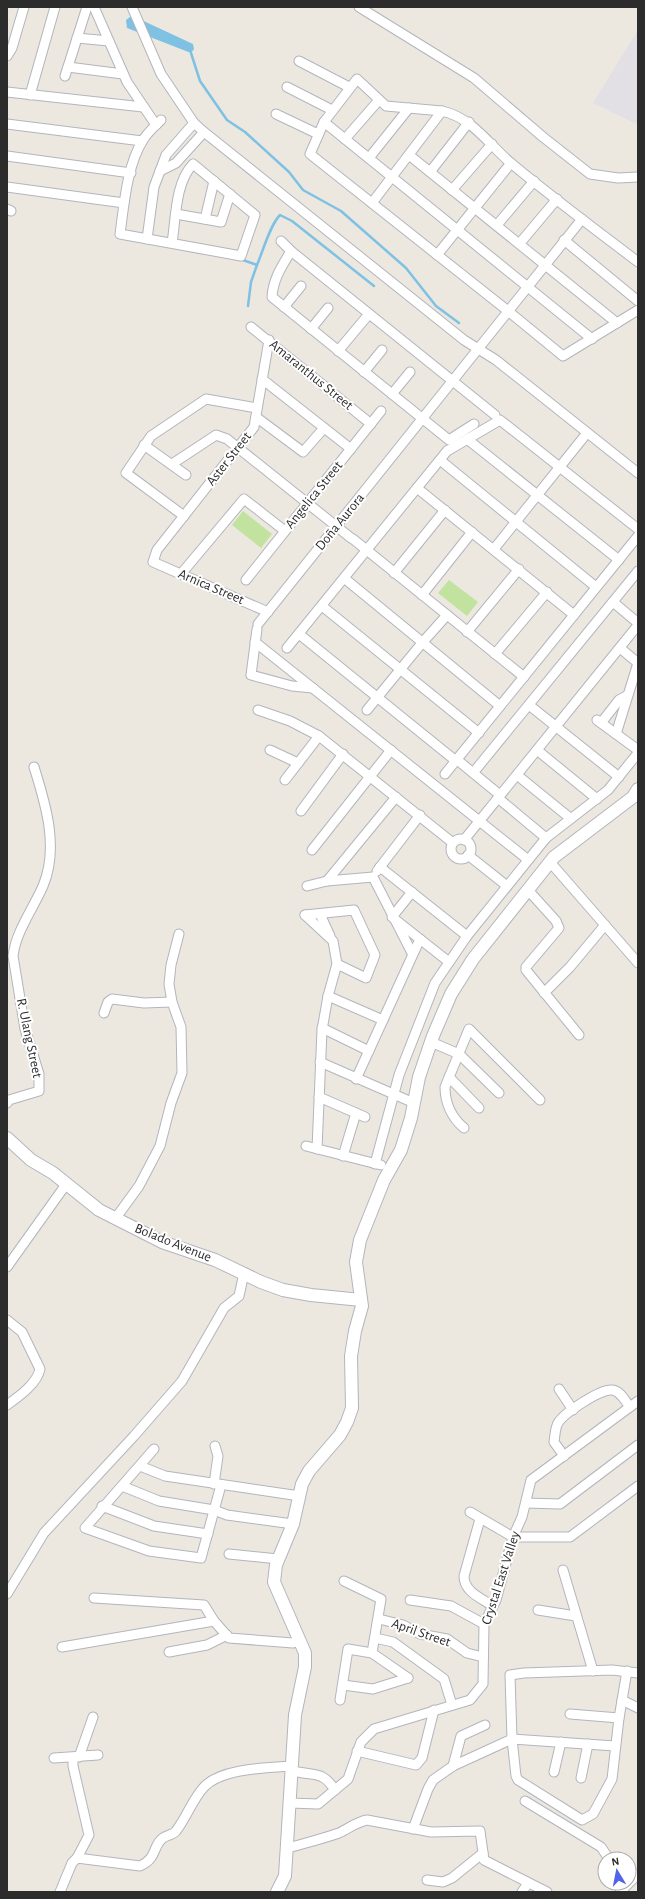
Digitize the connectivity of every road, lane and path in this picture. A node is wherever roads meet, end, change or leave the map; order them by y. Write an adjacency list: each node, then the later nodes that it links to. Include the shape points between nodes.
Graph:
1 (24, 7): 9 (street, via 12,48)
2 (55, 7): 17 (street)
3 (87, 7): 7 (street)
4 (94, 7): 8 (street)
5 (132, 7): 26 (street, via 161,74)
6 (359, 7): 43 (street, via 474,78 590,174 618,178)
7 (77, 38): 8 (street); 11 (street)
8 (109, 41): 12 (street)
9 (7, 56)
10 (299, 61): 15 (street)
11 (68, 67): 12 (street); 13 (street)
12 (124, 74): 19 (street)
13 (65, 76)
14 (287, 87): 21 (street)
15 (349, 87): 18 (street, via 356,79); 21 (street)
16 (7, 92): 17 (street)
17 (30, 95): 19 (street)
18 (379, 100): 20 (street, via 386,106); 30 (street)
19 (143, 107): 31 (street, via 159,122)
20 (408, 108): 22 (street); 37 (street)
21 (332, 110): 24 (street)
22 (442, 111): 25 (street); 35 (street)
23 (276, 114): 29 (street)
24 (324, 122): 29 (street); 30 (street)
25 (469, 122): 33 (street); 40 (street)
26 (194, 123): 28 (street); 32 (street)
27 (7, 124): 31 (street)
28 (204, 132): 34 (street); 80 (street, via 464,340)
29 (318, 134): 50 (street, via 310,154)
30 (345, 139): 37 (street)
31 (142, 141): 41 (street)
32 (178, 142): 34 (street); 39 (street, via 166,155)
33 (492, 144): 38 (street); 47 (street)
34 (186, 152): 39 (street, via 176,163)
35 (409, 155): 40 (street); 42 (street)
36 (7, 156): 41 (street)
37 (369, 158): 42 (street)
38 (511, 163): 45 (street); 52 (street)
39 (160, 171): 58 (street, via 154,187)
40 (430, 172): 47 (street)
41 (130, 173): 51 (street)
42 (392, 177): 50 (street); 57 (street)
43 (638, 177)
44 (214, 181): 48 (street); 53 (street, via 193,164 186,171); 54 (street)
45 (534, 181): 49 (street); 56 (street)
46 (7, 187): 51 (street)
47 (452, 190): 52 (street)
48 (230, 194): 54 (street, via 221,222); 61 (street, via 255,215 241,256)
49 (556, 199): 55 (street); 62 (street)
50 (372, 202): 64 (street)
51 (124, 203): 58 (street, via 120,234)
52 (475, 207): 56 (street); 57 (street)
53 (176, 214): 54 (street); 61 (street)
54 (205, 219)
55 (582, 219): 59 (street, Doña Aurora); 65 (street)
56 (497, 225): 62 (street)
57 (457, 229): 64 (street); 68 (street)
58 (147, 239): 61 (street)
59 (564, 240): 66 (street, Doña Aurora); 69 (street)
60 (281, 241): 63 (street)
61 (172, 243)
62 (520, 243): 66 (street)
63 (291, 251): 70 (street, via 272,288 272,297); 74 (street)
64 (438, 255): 73 (street)
65 (638, 262)
66 (546, 264): 68 (street, Doña Aurora); 75 (street)
67 (301, 286): 70 (street)
68 (528, 286): 73 (street, Doña Aurora); 78 (street)
69 (638, 301)
70 (284, 307): 77 (street)
71 (328, 308): 77 (street)
72 (638, 310): 75 (street)
73 (508, 311): 78 (street, via 563,356); 80 (street, Doña Aurora)
74 (368, 314): 81 (street); 86 (street)
75 (617, 322): 78 (street)
76 (251, 327): 79 (street, Amaranthus Street)
77 (311, 329): 81 (street)
78 (592, 339)
79 (269, 340): 85 (street, Aster Street); 92 (street, Amaranthus Street)
80 (478, 348): 86 (street, Doña Aurora); 95 (street)
81 (338, 350): 83 (street)
82 (382, 350): 83 (street)
83 (364, 372): 87 (street)
84 (410, 372): 87 (street)
85 (262, 379): 89 (street, Aster Street); 94 (street)
86 (452, 382): 90 (street); 91 (street, Doña Aurora)
87 (392, 394): 91 (street)
88 (381, 411): 92 (street, Angelica Street)
89 (257, 412): 94 (street, via 303,452); 97 (street, via 206,399 151,436); 98 (street, Aster Street, via 254,428)
90 (495, 415)
91 (422, 419): 93 (street, via 449,440); 111 (street, Doña Aurora)
92 (371, 424): 99 (street, Angelica Street)
93 (474, 424)
94 (324, 428): 99 (street)
95 (587, 433): 102 (street); 103 (street)
96 (467, 439): 100 (street, via 447,451); 102 (street, via 500,420); 106 (street)
97 (144, 445): 101 (street); 109 (street, via 126,473)
98 (239, 448): 101 (street, via 216,436); 107 (street); 109 (street, Aster Street)
99 (350, 449): 107 (street, Angelica Street)
100 (440, 460): 105 (street); 110 (street)
101 (172, 464): 104 (street)
102 (560, 467): 106 (street); 112 (street)
103 (638, 473)
104 (186, 475)
105 (417, 488): 108 (street); 117 (street)
106 (537, 495): 110 (street); 118 (street)
107 (307, 503): 111 (street); 113 (street, Angelica Street)
108 (445, 510): 114 (street); 122 (street)
109 (184, 516): 119 (street, Aster Street, via 157,550)
110 (516, 522): 116 (street); 126 (street)
111 (336, 526): 117 (street); 131 (street, Doña Aurora)
112 (638, 529)
113 (285, 531): 123 (street, via 244,499); 125 (street, Angelica Street)
114 (472, 532): 116 (street); 128 (street)
115 (638, 536): 118 (street)
116 (494, 549): 120 (street)
117 (366, 550): 122 (street); 124 (street)
118 (619, 560): 126 (street)
119 (153, 562): 123 (street, Arnica Street)
120 (519, 569): 127 (street); 135 (street)
121 (638, 571): 129 (street)
122 (394, 573): 128 (street)
123 (181, 574): 131 (street, Arnica Street)
124 (344, 578): 130 (street); 138 (street)
125 (246, 580)
126 (596, 588): 133 (street)
127 (547, 592): 133 (street); 141 (street)
128 (422, 595): 132 (street)
129 (613, 602): 134 (street); 147 (street)
130 (322, 606): 136 (street); 142 (street)
131 (268, 612): 137 (street, Doña Aurora, via 258,626)
132 (447, 615): 135 (street); 138 (street)
133 (574, 615): 143 (street)
134 (638, 624): 140 (street)
135 (467, 632): 141 (street)
136 (299, 634): 139 (street); 146 (street)
137 (255, 642): 144 (street); 144 (street, via 251,675 292,686)
138 (422, 643): 142 (street); 148 (street)
139 (287, 648)
140 (620, 648): 145 (street, via 638,663); 151 (street)
141 (495, 654): 143 (street)
142 (400, 669): 146 (street); 152 (street)
143 (524, 677): 148 (street)
144 (313, 688): 156 (street)
145 (628, 695): 153 (street); 153 (street, via 599,722)
146 (378, 697): 150 (street); 160 (street)
147 (528, 705): 151 (street); 163 (street)
148 (500, 706): 152 (street)
149 (258, 710): 154 (street, via 290,721)
150 (367, 710)
151 (556, 727): 157 (street); 167 (street)
152 (479, 733): 160 (street)
153 (616, 734): 158 (street)
154 (319, 736): 159 (street); 161 (street)
155 (270, 750): 161 (street)
156 (391, 750): 166 (street); 176 (street)
157 (537, 750): 165 (street); 172 (street)
158 (638, 752): 167 (street)
159 (343, 754): 166 (street); 173 (street)
160 (459, 762): 163 (street); 164 (street)
161 (298, 763): 168 (street)
162 (34, 767): 219 (street, R. Ulang Street, via 47,807 50,866 15,945 13,956 25,1029 38,1074 39,1090 9,1100)
163 (473, 773): 171 (street)
164 (445, 774)
165 (517, 775): 171 (street); 175 (street)
166 (370, 776): 170 (street); 180 (street)
167 (619, 777): 172 (street)
168 (285, 780)
169 (638, 789): 183 (street, via 633,797)
170 (396, 796): 174 (street); 186 (street)
171 (499, 797): 176 (street); 177 (street)
172 (597, 799): 175 (street)
173 (301, 811)
174 (420, 815): 179 (street); 184 (street)
175 (570, 818): 177 (street)
176 (479, 821): 178 (street); 182 (street)
177 (546, 838): 182 (street)
178 (464, 840): 179 (street, via 459,839); 181 (street, via 470,847)
179 (453, 843): 181 (street, via 451,851 454,856 463,858)
180 (312, 850)
181 (468, 854): 188 (street)
182 (527, 859): 188 (street)
183 (550, 862): 189 (street); 193 (street)
184 (380, 867): 185 (street); 190 (street)
185 (373, 877): 186 (street); 192 (street)
186 (327, 881): 187 (street)
187 (307, 886)
188 (507, 886): 195 (street)
189 (528, 890): 202 (street, via 556,921 559,928 526,967); 209 (street, via 473,959 451,994)
190 (412, 892): 192 (street); 195 (street)
191 (320, 914): 197 (street); 197 (street, via 305,915); 201 (street, via 354,910 375,954 366,978)
192 (392, 917): 196 (street); 198 (street)
193 (605, 925): 200 (street); 202 (street)
194 (179, 934): 204 (street, via 169,984)
195 (467, 936): 199 (street)
196 (420, 939): 198 (street); 199 (street)
197 (332, 942): 201 (street)
198 (412, 953): 206 (street)
199 (449, 962): 216 (street, via 435,983)
200 (638, 963)
201 (337, 964): 203 (street)
202 (544, 993): 208 (street)
203 (328, 996): 206 (street); 207 (street)
204 (172, 1002): 205 (street, via 144,1003 112,999); 230 (street, via 181,1027 182,1073 160,1146 140,1186)
205 (104, 1013)
206 (383, 1020): 210 (street)
207 (322, 1028): 210 (street); 212 (street)
208 (579, 1036)
209 (431, 1042): 211 (street); 220 (street, via 419,1077)
210 (369, 1050): 214 (street)
211 (459, 1054): 213 (street); 215 (street); 218 (street, via 469,1029)
212 (320, 1062): 214 (street); 217 (street)
213 (449, 1077): 221 (street); 224 (street, via 445,1093 453,1117)
214 (356, 1079): 216 (street)
215 (499, 1093)
216 (393, 1095): 220 (street); 228 (street, via 378,1165)
217 (319, 1097): 222 (street); 227 (street)
218 (540, 1100)
219 (7, 1103)
220 (414, 1103): 233 (street, via 401,1150 384,1180 357,1250 356,1262)
221 (479, 1108)
222 (356, 1113): 223 (street); 228 (street)
223 (365, 1117)
224 (464, 1128)
225 (7, 1138): 229 (street, Bolado Avenue, via 31,1160)
226 (306, 1146): 227 (street)
227 (317, 1149): 228 (street)
228 (343, 1156)
229 (67, 1183): 230 (street, Bolado Avenue, via 99,1210); 231 (street)
230 (115, 1219): 232 (street, Bolado Avenue, via 162,1242 214,1260)
231 (7, 1267)
232 (244, 1274): 233 (street, Bolado Avenue, via 283,1290); 261 (street, via 239,1296 224,1308 182,1381 44,1533)
233 (362, 1300): 248 (street, via 351,1356 350,1415 340,1435 309,1471 302,1484)
234 (7, 1320): 237 (street, via 22,1332 40,1369 39,1375)
235 (559, 1389): 239 (street)
236 (638, 1401): 238 (street, Crystal East Valley)
237 (7, 1405)
238 (630, 1407): 239 (street, via 620,1393 612,1390 600,1392); 243 (street, Crystal East Valley)
239 (573, 1410): 243 (street, via 557,1424 554,1442)
240 (638, 1445): 249 (street, via 560,1504)
241 (215, 1446): 245 (street, via 218,1456)
242 (154, 1449): 244 (street)
243 (564, 1456): 249 (street, Crystal East Valley, via 531,1480)
244 (140, 1466): 245 (street, via 165,1476); 246 (street)
245 (217, 1484): 248 (street); 251 (street)
246 (122, 1486): 250 (street); 251 (street, via 159,1501)
247 (638, 1486): 256 (street, via 570,1537)
248 (300, 1496): 254 (street)
249 (526, 1503): 256 (street, Crystal East Valley)
250 (102, 1506): 255 (street, via 154,1526); 255 (street, via 85,1528 149,1551 201,1558)
251 (214, 1510): 254 (street); 255 (street)
252 (470, 1512): 253 (street)
253 (480, 1519): 256 (street); 264 (street, via 464,1584)
254 (294, 1524): 258 (street)
255 (208, 1534)
256 (513, 1536): 264 (street, Crystal East Valley)
257 (229, 1554): 258 (street)
258 (278, 1559): 272 (street, via 274,1582)
259 (564, 1570): 266 (street)
260 (344, 1581): 267 (street, via 381,1599)
261 (7, 1594)
262 (94, 1598): 268 (street, via 204,1605)
263 (410, 1600): 269 (street, via 451,1606)
264 (493, 1606): 269 (street, Crystal East Valley)
265 (538, 1610): 266 (street)
266 (576, 1616): 277 (street)
267 (379, 1619): 271 (street); 276 (street, April Street, via 403,1625 420,1634 447,1639 467,1652)
268 (214, 1621): 270 (street); 273 (street)
269 (484, 1624): 276 (street, Crystal East Valley)
270 (227, 1635): 272 (street, via 229,1638 293,1643); 274 (street, via 207,1645)
271 (375, 1638): 275 (street); 283 (street, via 393,1642 444,1679)
272 (300, 1641): 299 (street, via 305,1653 306,1668 295,1715)
273 (62, 1647)
274 (169, 1652)
275 (372, 1653): 280 (street, via 348,1649); 280 (street, via 408,1678 373,1690)
276 (483, 1657): 283 (street, Crystal East Valley, via 482,1684 470,1700)
277 (593, 1671): 278 (street); 290 (street, via 510,1675)
278 (627, 1671): 279 (street); 282 (street)
279 (638, 1673)
280 (343, 1685): 281 (street)
281 (340, 1700)
282 (622, 1700): 284 (street); 288 (street)
283 (452, 1705): 285 (street, Crystal East Valley)
284 (638, 1708)
285 (434, 1710): 294 (street, Crystal East Valley, via 374,1729 365,1736); 294 (street, via 422,1758 416,1765)
286 (570, 1714): 288 (street)
287 (93, 1717): 296 (street)
288 (619, 1718): 293 (street)
289 (485, 1725): 298 (street, via 461,1736)
290 (512, 1739): 291 (street); 293 (street, via 518,1780 582,1820 593,1814 612,1780); 298 (street)
291 (561, 1742): 292 (street); 300 (street)
292 (588, 1744): 293 (street); 301 (street)
293 (615, 1746)
294 (357, 1751): 302 (street, Crystal East Valley, via 348,1779)
295 (98, 1754): 296 (street)
296 (76, 1757): 297 (street); 309 (street, via 73,1766 89,1835)
297 (54, 1758)
298 (453, 1766): 305 (street, via 431,1784)
299 (295, 1769): 302 (street, via 328,1779); 304 (street); 309 (street, via 238,1772 214,1779 193,1802 175,1833 162,1838 149,1862 145,1864 140,1866)
300 (554, 1772)
301 (581, 1778)
302 (335, 1790): 304 (street, Crystal East Valley, via 318,1804)
303 (525, 1801): 307 (street, via 601,1847)
304 (290, 1803): 306 (street)
305 (413, 1829): 306 (street, via 367,1820 322,1839); 308 (street, via 431,1832 480,1831)
306 (288, 1848): 313 (street, via 285,1876)
307 (603, 1851)
308 (483, 1853): 310 (street, via 452,1878 442,1882); 311 (street, via 484,1860)
309 (77, 1858): 312 (street, via 72,1863)
310 (427, 1880)
311 (528, 1883): 314 (street); 315 (street)
312 (60, 1892)
313 (277, 1892)
314 (522, 1892)
315 (547, 1892)

